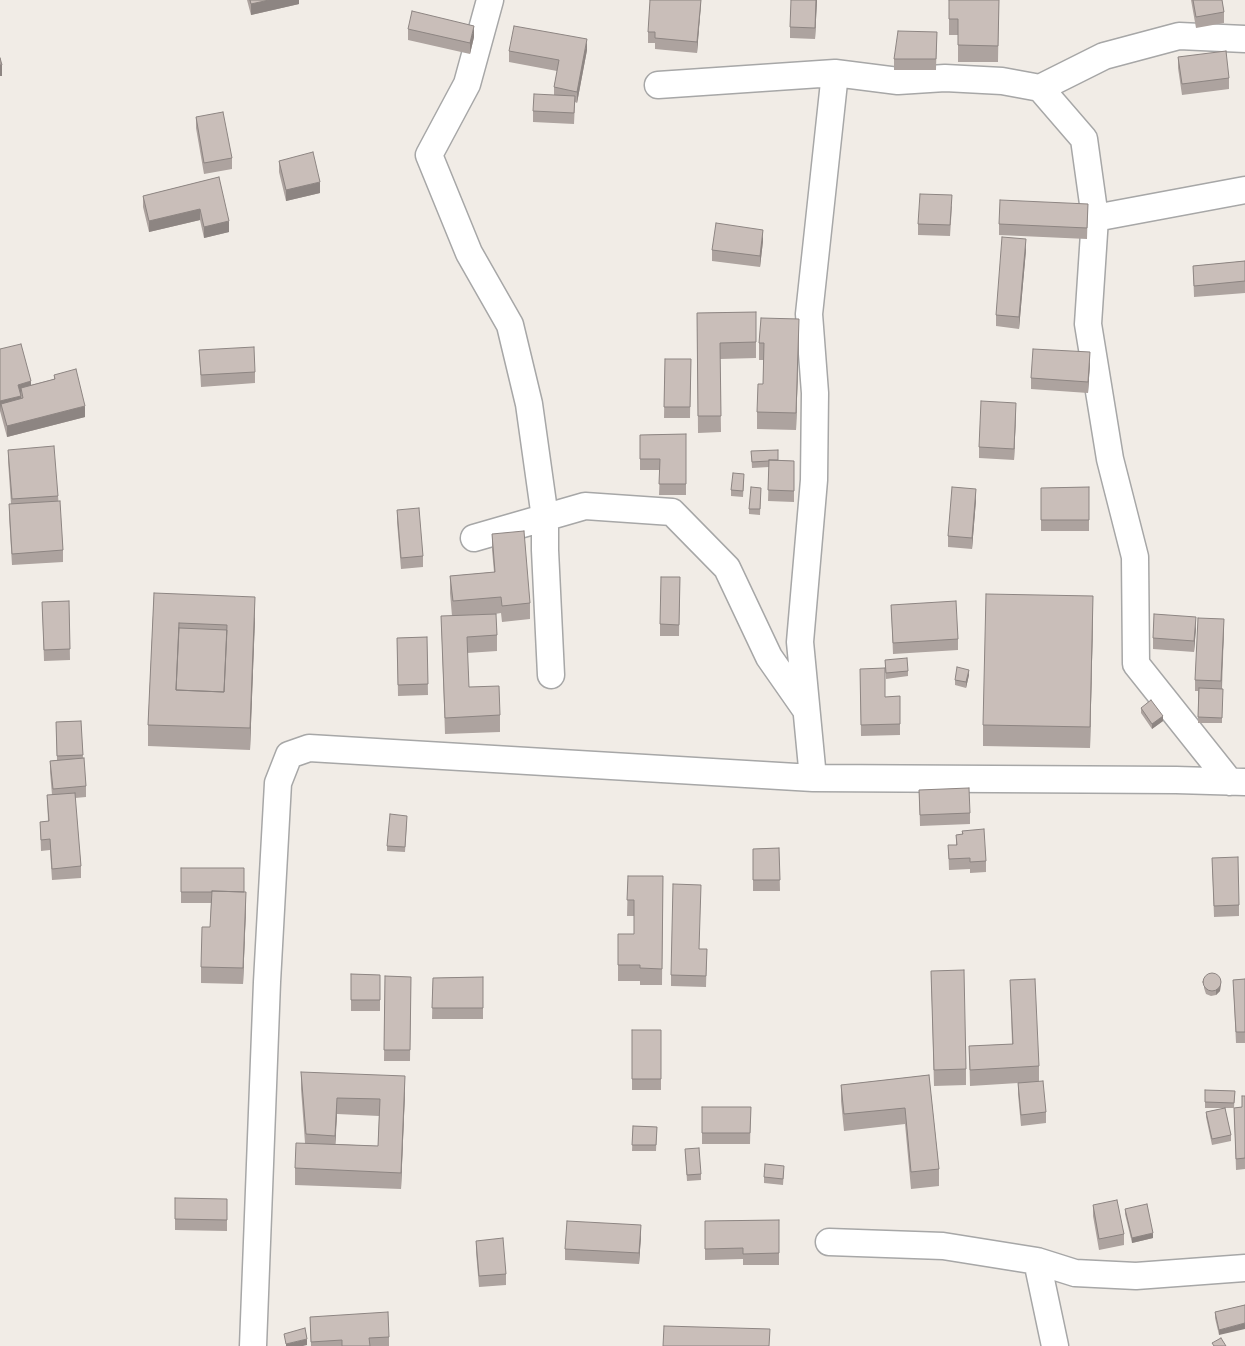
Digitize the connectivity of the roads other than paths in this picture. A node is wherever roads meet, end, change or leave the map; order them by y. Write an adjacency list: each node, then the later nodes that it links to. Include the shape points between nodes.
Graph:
1 (490, 0): 8 (street, via 467,84 428,155 469,253 510,325 529,404)
2 (1245, 39): 5 (street, via 1179,36 1104,56)
3 (835, 73): 4 (street); 5 (street, via 898,81 945,78 1002,81); 11 (street, via 809,314 815,393 814,480 800,642)
4 (658, 84)
5 (1040, 88): 7 (street, via 1084,139)
6 (1245, 190): 7 (street)
7 (1095, 218): 13 (street, via 1088,324 1110,459 1135,556 1136,664)
8 (546, 518): 9 (street); 10 (street); 11 (street, via 585,506 672,512 727,568 769,657)
9 (474, 538)
10 (551, 675)
11 (807, 710): 12 (street)
12 (813, 778): 13 (street); 17 (street, via 309,748 288,755 277,792)
13 (1237, 782)
14 (829, 1242): 15 (street, via 943,1246)
15 (1037, 1261): 16 (street, via 1074,1273 1136,1276); 18 (street)
16 (1245, 1268)
17 (253, 1346)
18 (1055, 1346)

